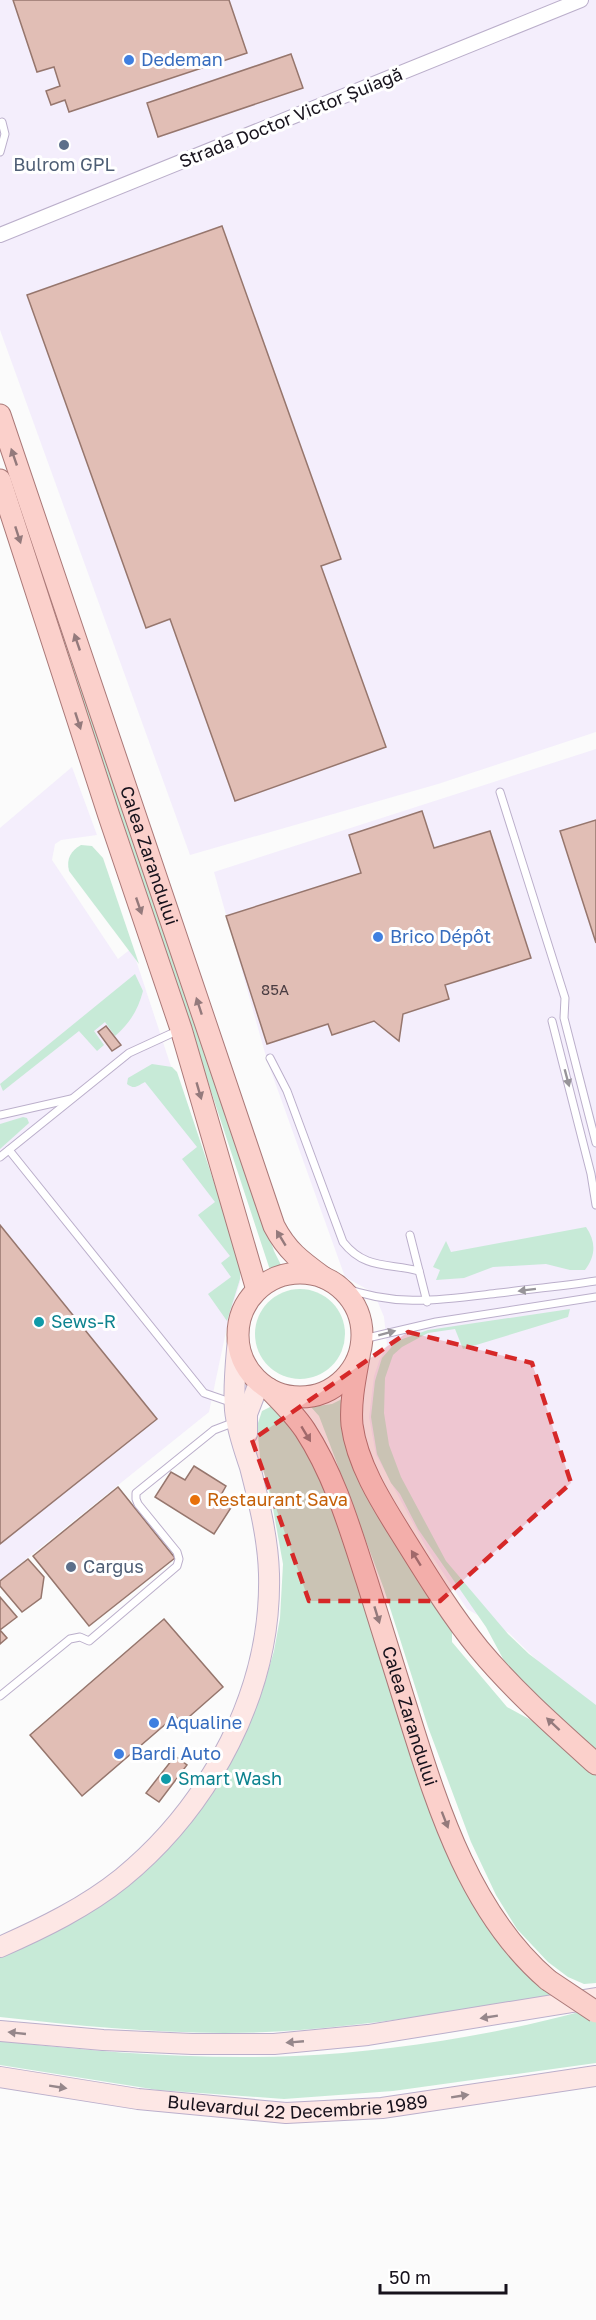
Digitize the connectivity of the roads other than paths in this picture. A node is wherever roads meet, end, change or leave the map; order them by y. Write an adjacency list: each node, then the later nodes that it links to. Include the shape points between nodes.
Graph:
1 (581, 0): 4 (street, Strada Doctor Victor Șuiagă)
2 (2, 122): 3 (lane)
3 (0, 152)
4 (0, 235)
5 (0, 416): 20 (main road, Calea Zarandului, one-way to 5, via 294,1256 274,1226)
6 (0, 480): 9 (main road, Calea Zarandului, one-way to 9)
7 (500, 792): 13 (lane, via 565,998 564,1018)
8 (552, 1021): 16 (lane, one-way to 16)
9 (181, 1029): 11 (lane, via 129,1053); 21 (main road, Calea Zarandului, one-way to 21)
10 (270, 1058): 18 (lane, via 287,1091 350,1251 366,1262)
11 (74, 1098): 12 (lane); 14 (lane)
12 (0, 1115)
13 (596, 1143)
14 (9, 1150): 15 (lane); 27 (lane, via 204,1393)
15 (0, 1157)
16 (596, 1205)
17 (410, 1235): 18 (lane)
18 (419, 1271): 23 (lane)
19 (596, 1281): 23 (lane, one-way to 23)
20 (331, 1282): 21 (main road, Calea Zarandului, via 305,1273 286,1274); 23 (lane, via 364,1296); 25 (main road, Calea Zarandului, via 353,1301 361,1319)
21 (257, 1290): 24 (main road, Calea Zarandului, via 239,1320)
22 (596, 1297): 25 (lane, one-way to 22, via 436,1322)
23 (427, 1302)
24 (238, 1338): 26 (main road, Calea Zarandului, via 242,1358); 27 (main road, Calea Zarandului)
25 (361, 1348): 26 (main road, via 350,1373 321,1394 285,1396); 30 (main road, Calea Zarandului, one-way to 25, via 480,1650 437,1592 388,1512 357,1448 352,1424)
26 (264, 1386): 28 (main road, Calea Zarandului, via 248,1414); 33 (main road, Calea Zarandului, one-way to 33, bridge, via 305,1431 338,1495 424,1766 478,1893 529,1964)
27 (236, 1413): 28 (main road, Calea Zarandului); 29 (lane, via 136,1493 138,1504 177,1552 177,1566 89,1641 80,1637 70,1639)
28 (250, 1469): 31 (main road, Calea Zarandului, via 265,1538 269,1574 267,1616 253,1685 229,1745 183,1815 130,1871 57,1920)
29 (0, 1696)
30 (596, 1764)
31 (0, 1947)
32 (596, 1998): 34 (main road, one-way to 34, via 368,2035 274,2044 103,2040)
33 (596, 2012)
34 (0, 2031)
35 (596, 2076): 36 (main road, Bulevardul 22 Decembrie 1989, one-way to 35, via 138,2099 286,2113 382,2108)
36 (0, 2077)

